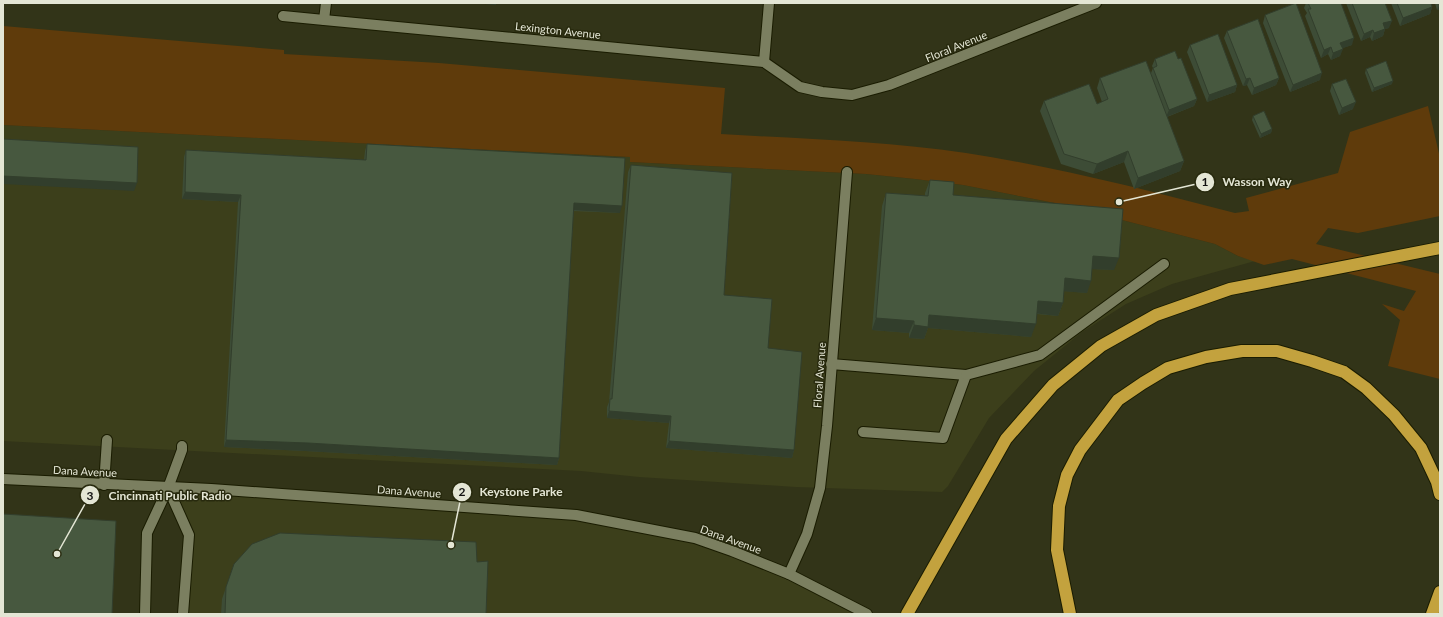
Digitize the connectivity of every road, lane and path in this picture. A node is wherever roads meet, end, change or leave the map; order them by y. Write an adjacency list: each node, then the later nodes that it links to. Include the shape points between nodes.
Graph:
1 (326, 3): 5 (street)
2 (769, 3): 6 (street)
3 (1096, 3): 7 (street, Floral Avenue, via 889,85 852,95)
4 (283, 16): 5 (street, Lexington Avenue)
5 (324, 20): 6 (street, Lexington Avenue)
6 (764, 62): 7 (street, Lexington Avenue, via 800,87)
7 (822, 92)
8 (847, 172): 11 (street, Floral Avenue)
9 (1440, 248): 25 (highway, via 1230,289 1156,315 1101,346 1053,385 1006,439)
10 (1164, 264): 12 (street, via 1040,355)
11 (831, 364): 12 (street); 20 (street, Floral Avenue, via 820,488 807,534)
12 (966, 375): 13 (street, via 943,438)
13 (863, 432)
14 (107, 440): 17 (street)
15 (182, 446): 18 (street)
16 (3, 479): 17 (street, Dana Avenue)
17 (104, 484): 18 (street, Dana Avenue)
18 (168, 488): 20 (street, Dana Avenue, via 576,515 694,538); 22 (street, via 147,533); 23 (street, via 189,535)
19 (1440, 494): 26 (highway, via 1421,448 1394,415 1366,388 1344,372 1277,351 1235,352 1168,368 1118,400 1080,450 1067,475 1059,506 1057,550)
20 (789, 574): 24 (street, Dana Avenue)
21 (1440, 592): 27 (highway)
22 (145, 614)
23 (183, 614)
24 (867, 614)
25 (907, 614)
26 (1070, 614)
27 (1432, 614)

